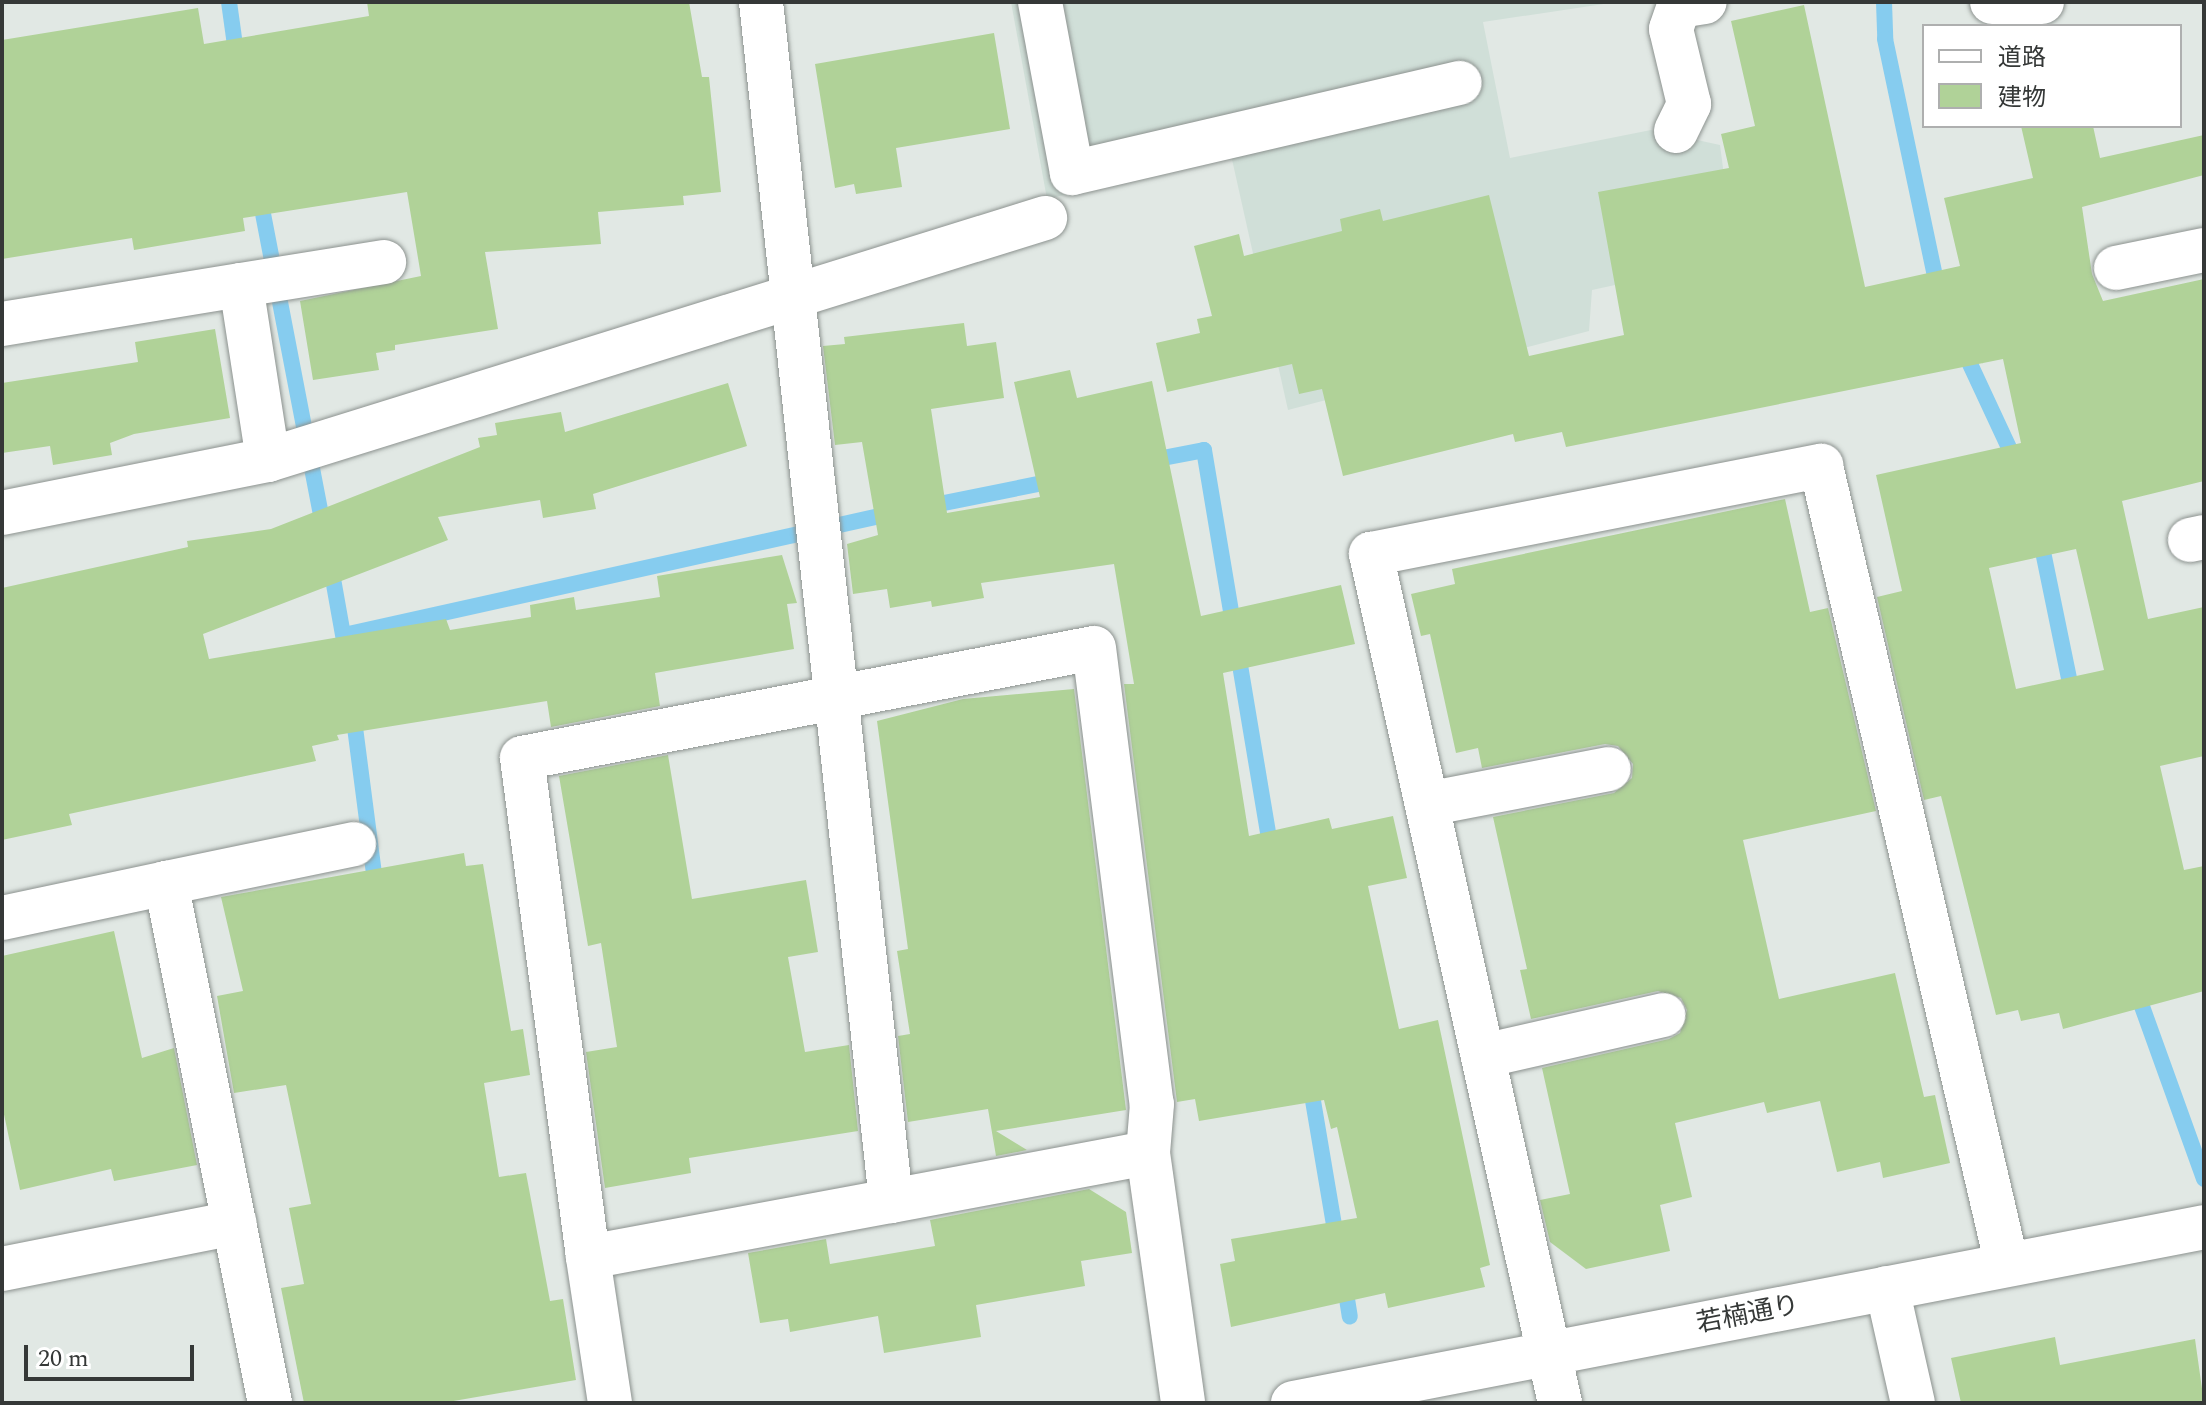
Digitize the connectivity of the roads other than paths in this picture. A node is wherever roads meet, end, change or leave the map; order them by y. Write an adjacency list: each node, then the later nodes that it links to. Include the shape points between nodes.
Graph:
1 (761, 2): 13 (street)
2 (1040, 2): 6 (street, via 1072,173)
3 (1705, 2): 7 (street, via 1679,6 1671,29 1689,104)
4 (1992, 2): 5 (street)
5 (2042, 2)
6 (1460, 83)
7 (1676, 131)
8 (1045, 218): 13 (street)
9 (2204, 250): 11 (street)
10 (384, 262): 12 (street)
11 (2116, 268)
12 (264, 282): 14 (street); 15 (street)
13 (791, 297): 15 (street); 17 (street)
14 (2, 324)
15 (293, 452): 16 (street)
16 (2, 513)
17 (837, 702): 25 (street, via 1094,648 1152,1104); 26 (street); 29 (street, via 522,758)
18 (1609, 769): 19 (street)
19 (1427, 804): 24 (street); 30 (street, via 1371,554 1821,466)
20 (354, 844): 21 (street)
21 (166, 883): 22 (street); 27 (street)
22 (2, 918)
23 (1663, 1015): 24 (street)
24 (1483, 1056): 33 (street)
25 (1148, 1153): 26 (street); 36 (street)
26 (891, 1201): 29 (street)
27 (234, 1223): 31 (street); 34 (street)
28 (2198, 1228): 30 (street, 若楠通り)
29 (588, 1257): 35 (street)
30 (2007, 1265): 32 (street, 若楠通り)
31 (2, 1269)
32 (1887, 1288): 33 (street, 若楠通り); 39 (street)
33 (1549, 1353): 37 (street, 若楠通り); 38 (street)
34 (270, 1403)
35 (610, 1403)
36 (1183, 1403)
37 (1293, 1403)
38 (1560, 1403)
39 (1913, 1403)

